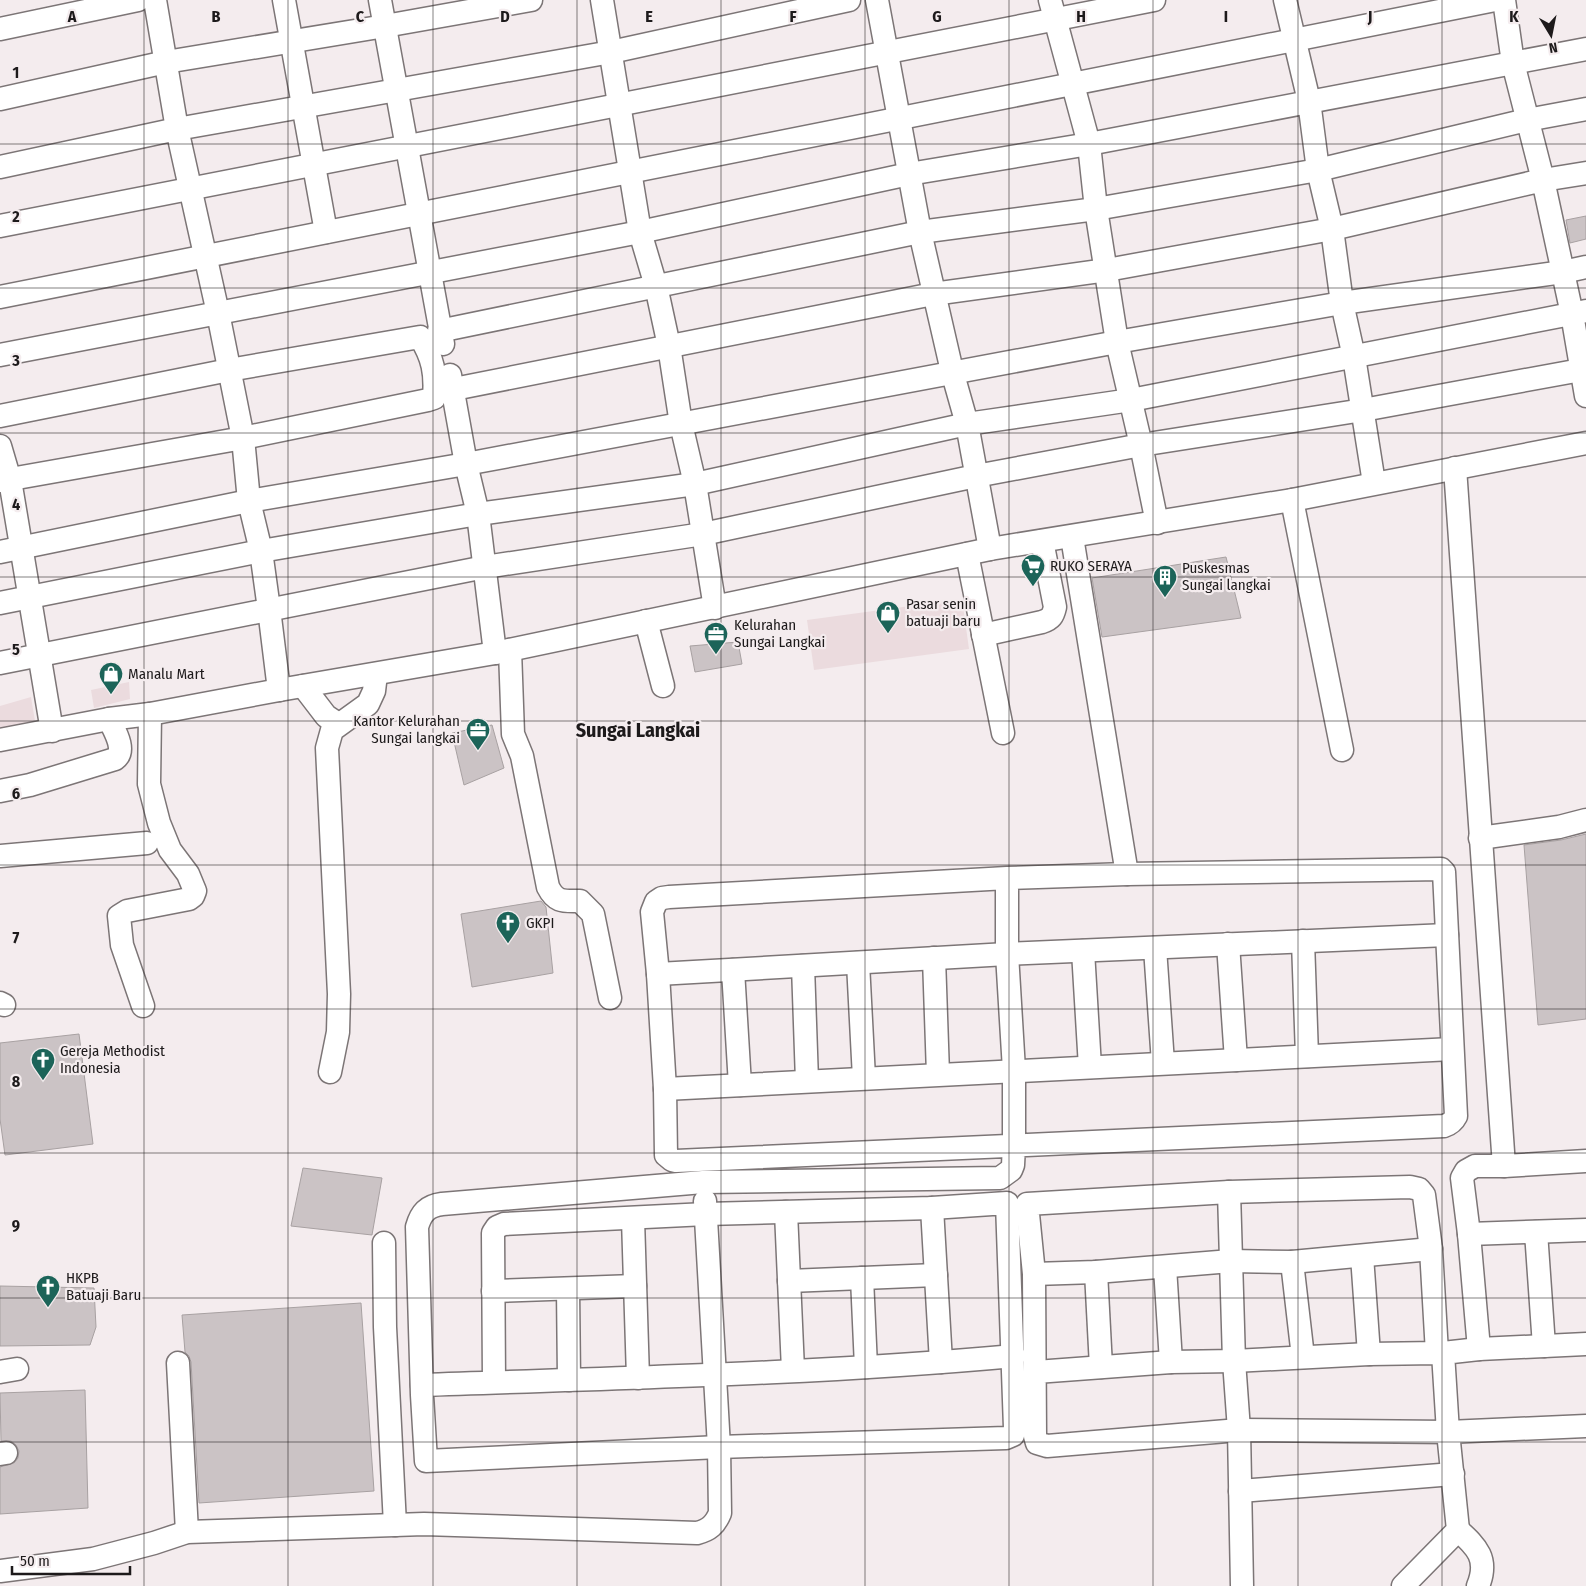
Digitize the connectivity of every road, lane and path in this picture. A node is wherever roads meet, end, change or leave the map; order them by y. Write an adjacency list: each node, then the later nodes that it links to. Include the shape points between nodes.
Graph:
1 (138, 0): 15 (street)
2 (155, 0): 21 (street)
3 (284, 0): 17 (street)
4 (380, 0): 14 (street)
5 (531, 0): 14 (street)
6 (602, 0): 19 (street)
7 (849, 0): 19 (street)
8 (877, 0): 20 (street)
9 (1154, 0): 13 (street)
10 (1285, 0): 16 (street)
11 (1495, 0): 16 (street)
12 (1504, 0): 22 (street)
13 (1053, 10): 20 (street); 23 (street)
14 (385, 26): 17 (street); 24 (street)
15 (0, 29)
16 (1294, 40): 23 (street); 26 (street)
17 (292, 41): 21 (street); 28 (street)
18 (1586, 49): 22 (street)
19 (611, 52): 24 (street); 27 (street)
20 (887, 52): 27 (street); 30 (street)
21 (166, 62): 25 (street); 32 (street)
22 (1513, 63): 26 (street); 31 (street)
23 (1072, 84): 30 (street); 33 (street)
24 (396, 91): 28 (street); 34 (street)
25 (0, 98)
26 (1309, 101): 33 (street); 37 (street)
27 (620, 105): 34 (street); 38 (street)
28 (304, 107): 32 (street); 35 (street)
29 (1586, 109): 31 (street)
30 (899, 118): 38 (street); 40 (street)
31 (1527, 120): 37 (street); 41 (street)
32 (177, 128): 36 (street); 42 (street)
33 (1089, 144): 40 (street); 43 (street)
34 (406, 147): 35 (street); 44 (street)
35 (312, 165): 42 (street); 47 (street)
36 (0, 167)
37 (1318, 170): 43 (street); 46 (street)
38 (630, 172): 44 (street); 48 (street)
39 (1586, 173): 41 (street)
40 (909, 174): 48 (street); 49 (street)
41 (1543, 180): 46 (street); 53 (street)
42 (190, 189): 45 (street); 50 (street)
43 (1096, 209): 49 (street); 52 (street)
44 (418, 214): 47 (street); 54 (street)
45 (0, 226)
46 (1332, 229): 52 (street); 58 (street)
47 (326, 232): 50 (street)
48 (640, 232): 54 (street); 55 (street)
49 (920, 232): 55 (street); 56 (street)
50 (205, 256): 57 (street); 59 (street)
51 (1586, 267): 53 (street)
52 (1107, 270): 56 (street); 62 (street)
53 (1563, 272): 58 (street); 60 (street)
54 (429, 273): 59 (street); 61 (street)
55 (656, 286): 61 (street); 63 (street)
56 (933, 294): 63 (street); 68 (street)
57 (0, 297)
58 (1342, 304): 62 (street); 65 (street)
59 (218, 313): 64 (street); 66 (street)
60 (1579, 313): 65 (street); 67 (street)
61 (439, 331): 69 (street)
62 (1117, 342): 68 (street); 71 (street)
63 (669, 346): 69 (street); 74 (street)
64 (0, 355)
65 (1354, 357): 71 (street); 72 (street)
66 (229, 370): 73 (street); 76 (street); 76 (street, via 420,337 429,352 436,377 434,398 428,400)
67 (1584, 370): 70 (street); 72 (street)
68 (952, 371): 74 (street); 75 (street)
69 (454, 389): 80 (street)
70 (1586, 396)
71 (1131, 400): 75 (street); 79 (street)
72 (1363, 410): 79 (street); 84 (street)
73 (0, 416)
74 (681, 424): 80 (street); 85 (street)
75 (968, 424): 82 (street); 85 (street)
76 (243, 438): 83 (street); 87 (street)
77 (1586, 443): 81 (street)
78 (0, 446): 83 (street)
79 (1141, 446): 82 (street); 89 (street)
80 (466, 464): 87 (street); 88 (street)
81 (1455, 468): 84 (street); 120 (street)
82 (976, 476): 90 (street); 93 (street)
83 (5, 481): 94 (street)
84 (1374, 483): 86 (street)
85 (695, 484): 88 (street); 90 (street)
86 (1292, 500): 89 (street); 117 (street)
87 (249, 501): 94 (street); 95 (street)
88 (478, 514): 95 (street); 97 (street)
89 (1157, 523): 91 (street)
90 (703, 534): 97 (street); 100 (street)
91 (1072, 537): 92 (street); 123 (street)
92 (1042, 541): 93 (street); 103 (street, via 1054,616 1042,622)
93 (990, 549): 96 (street)
94 (10, 550): 98 (street)
95 (260, 551): 98 (street); 101 (street)
96 (967, 554): 100 (street); 103 (street)
97 (485, 567): 101 (street); 104 (street)
98 (30, 597): 99 (street); 105 (street)
99 (0, 603)
100 (715, 608): 102 (street)
101 (269, 609): 105 (street); 110 (street)
102 (646, 621): 104 (street); 109 (street)
103 (984, 635): 115 (street)
104 (502, 651): 107 (street); 136 (street, via 513,734 522,756 548,887 552,896 560,900 580,901 593,914)
105 (39, 655): 106 (street); 114 (street)
106 (0, 663)
107 (376, 674): 108 (street); 113 (street, via 368,704)
108 (303, 686): 110 (street); 113 (street, via 326,716)
109 (663, 686)
110 (278, 690): 111 (street)
111 (150, 714): 112 (street); 137 (street, via 149,784 159,824 170,850 188,874 195,891 189,899 127,911 119,916 122,945)
112 (109, 719): 114 (street); 118 (street, via 121,748 115,759 30,786)
113 (338, 724): 144 (street, via 332,730 326,748 339,994 338,1032)
114 (52, 731): 116 (street)
115 (1003, 734)
116 (0, 740)
117 (1342, 750)
118 (0, 791)
119 (1586, 820): 120 (street)
120 (1480, 838): 153 (street)
121 (147, 843): 122 (street)
122 (0, 856)
123 (1127, 874): 124 (street); 125 (street, via 1439,868 1444,872)
124 (1007, 878): 130 (street); 135 (street, via 662,898 656,902 652,912)
125 (1447, 935): 126 (street); 138 (street)
126 (1303, 941): 127 (street); 139 (street)
127 (1228, 944): 128 (street); 140 (street)
128 (1156, 948): 129 (street); 141 (street)
129 (1083, 951): 130 (street); 142 (street)
130 (1007, 954): 131 (street); 143 (street)
131 (934, 958): 132 (street); 145 (street)
132 (858, 963): 133 (street); 146 (street)
133 (802, 966): 134 (street); 147 (street)
134 (733, 970): 135 (street); 148 (street)
135 (658, 974): 149 (street)
136 (610, 998)
137 (143, 1006)
138 (1452, 1050): 139 (street); 150 (street, via 1456,1116 1452,1123 1444,1126)
139 (1307, 1056): 140 (street)
140 (1236, 1060): 141 (street)
141 (1163, 1063): 142 (street)
142 (1090, 1067): 143 (street)
143 (1014, 1070): 145 (street); 150 (street)
144 (330, 1072)
145 (938, 1074): 146 (street)
146 (864, 1078): 147 (street)
147 (807, 1081): 148 (street)
148 (740, 1085): 149 (street)
149 (664, 1089): 151 (street, via 666,1154 676,1161)
150 (1014, 1146): 151 (street); 154 (street, via 1011,1170 994,1179)
151 (702, 1160): 154 (street)
152 (1586, 1161): 153 (street)
153 (1504, 1166): 162 (street, via 1475,1166 1463,1174)
154 (703, 1182): 158 (street); 195 (street, via 442,1204 424,1211 417,1227)
155 (1229, 1192): 164 (street, via 1419,1188 1424,1195); 166 (street); 170 (street, via 1027,1204)
156 (932, 1208): 157 (street); 171 (street); 181 (street, via 1007,1203)
157 (786, 1212): 158 (street); 173 (street)
158 (706, 1214): 159 (street); 191 (street)
159 (633, 1219): 174 (street); 176 (street, via 504,1224 497,1227 493,1233)
160 (1586, 1230): 161 (street)
161 (1536, 1232): 162 (street); 178 (street)
162 (1469, 1234): 179 (street)
163 (384, 1243): 202 (street)
164 (1430, 1249): 165 (street); 180 (street, via 1437,1353)
165 (1362, 1256): 167 (street); 180 (street)
166 (1231, 1261): 167 (street); 168 (street); 183 (street)
167 (1292, 1262): 182 (street)
168 (1164, 1267): 169 (street); 185 (street)
169 (1096, 1272): 170 (street); 188 (street)
170 (1034, 1274): 190 (street)
171 (936, 1275): 172 (street); 184 (street)
172 (862, 1278): 173 (street); 187 (street)
173 (789, 1281): 189 (street)
174 (635, 1286): 175 (street); 192 (street)
175 (568, 1288): 176 (street); 193 (street)
176 (493, 1291): 194 (street)
177 (1586, 1344): 178 (street)
178 (1544, 1346): 179 (street)
179 (1478, 1349): 198 (street, via 1443,1353)
180 (1369, 1354): 182 (street)
181 (1014, 1356): 184 (street); 199 (street, via 1015,1428 1006,1438)
182 (1303, 1357): 183 (street)
183 (1234, 1361): 185 (street); 197 (street)
184 (941, 1362): 187 (street)
185 (1172, 1362): 188 (street)
186 (178, 1363): 204 (street)
187 (866, 1367): 189 (street)
188 (1101, 1367): 190 (street)
189 (794, 1370): 191 (street)
190 (1036, 1372): 197 (street, via 1035,1436 1037,1443 1042,1445)
191 (715, 1375): 192 (street); 199 (street)
192 (638, 1378): 193 (street)
193 (569, 1380): 194 (street)
194 (494, 1382): 195 (street)
195 (422, 1385): 199 (street, via 426,1461)
196 (1586, 1426): 198 (street)
197 (1239, 1430): 198 (street); 201 (street)
198 (1448, 1432): 200 (street)
199 (719, 1447): 202 (street, via 720,1514 711,1527 697,1533)
200 (1453, 1474): 201 (street); 203 (street)
201 (1240, 1491): 206 (street)
202 (395, 1525): 204 (street)
203 (1458, 1530): 207 (street); 208 (street, via 1480,1554 1483,1566)
204 (187, 1532): 205 (street, via 93,1559)
205 (0, 1571)
206 (1242, 1586)
207 (1403, 1586)
208 (1478, 1586)

